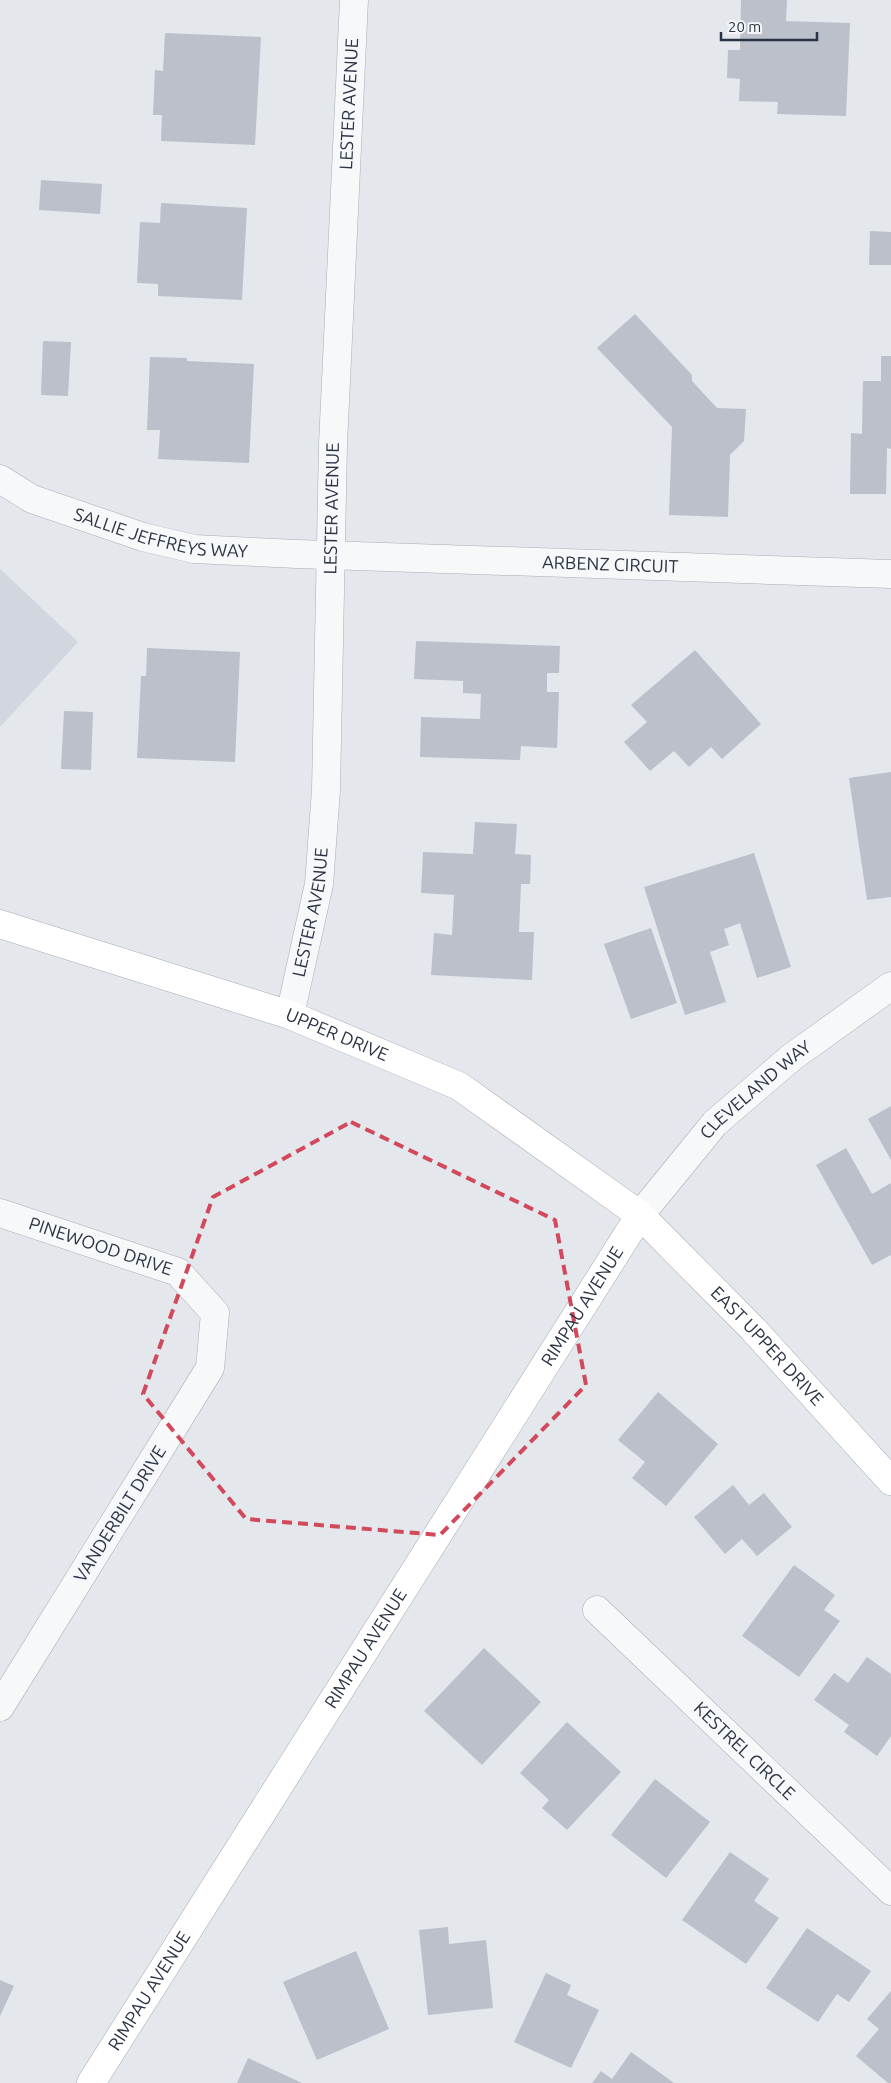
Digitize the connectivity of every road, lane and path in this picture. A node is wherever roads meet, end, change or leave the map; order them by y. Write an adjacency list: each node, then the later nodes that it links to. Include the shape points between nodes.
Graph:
1 (354, 0): 3 (street, LESTER AVENUE)
2 (0, 479): 3 (street, SALLIE JEFFREYS WAY, via 32,499 143,537 194,549)
3 (330, 555): 4 (street, ARBENZ CIRCUIT); 7 (street, LESTER AVENUE, via 326,790 318,884)
4 (891, 574)
5 (0, 924): 7 (main road, UPPER DRIVE)
6 (891, 986): 9 (street, CLEVELAND WAY, via 792,1057 715,1123)
7 (290, 1015): 9 (main road, UPPER DRIVE, via 459,1086)
8 (0, 1213): 10 (street, PINEWOOD DRIVE, via 178,1272)
9 (640, 1215): 11 (main road, EAST UPPER DRIVE, via 753,1329); 16 (main road, RIMPAU AVENUE)
10 (215, 1313): 13 (street, VANDERBILT DRIVE, via 210,1368)
11 (891, 1481)
12 (597, 1610): 15 (street, KESTREL CIRCLE)
13 (8, 1679): 14 (street, VANDERBILT DRIVE)
14 (0, 1707)
15 (891, 1891)
16 (91, 2083)

